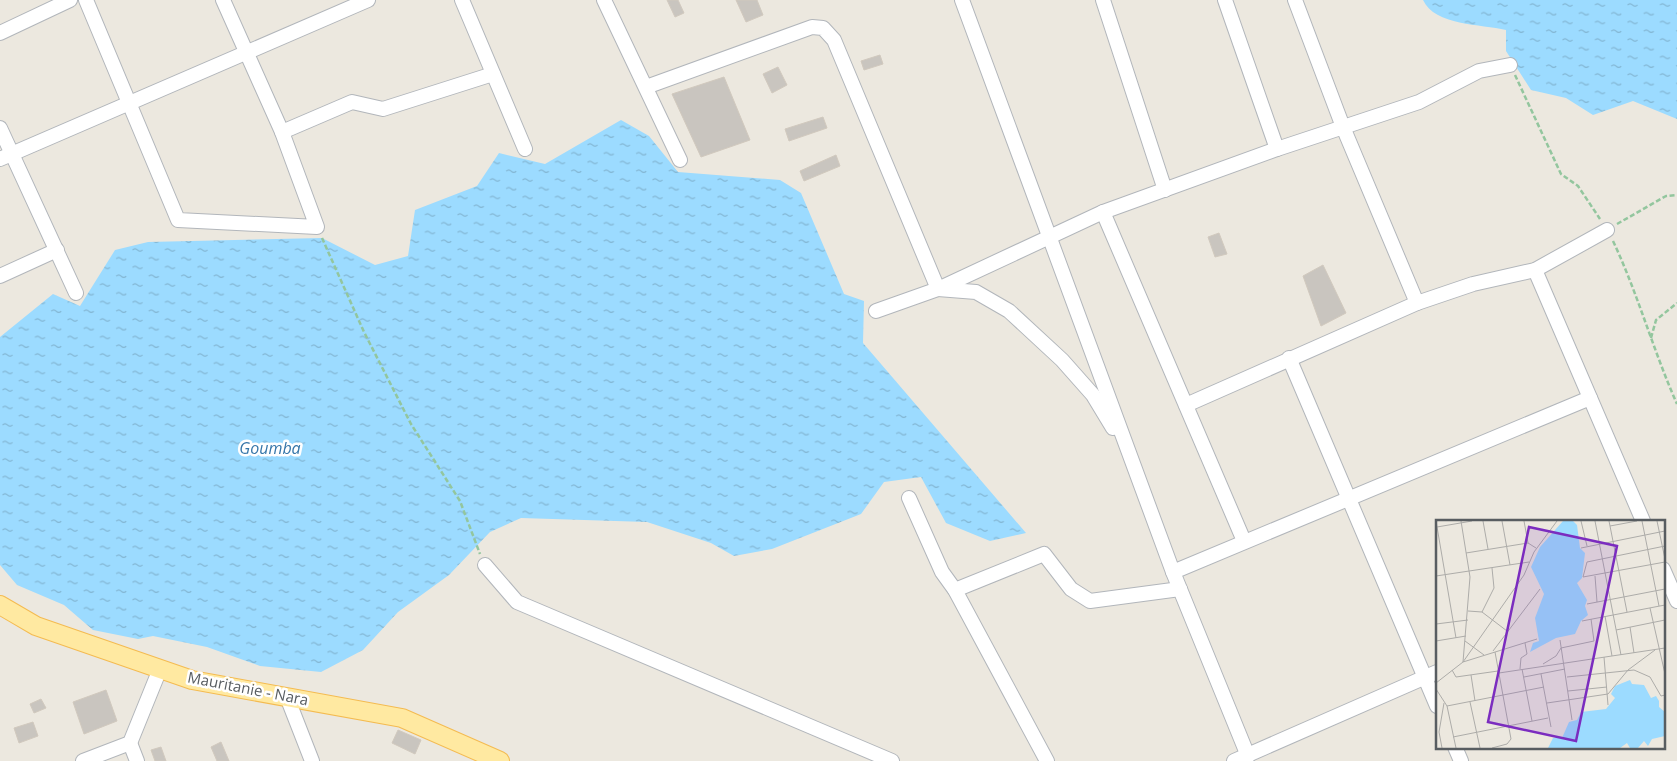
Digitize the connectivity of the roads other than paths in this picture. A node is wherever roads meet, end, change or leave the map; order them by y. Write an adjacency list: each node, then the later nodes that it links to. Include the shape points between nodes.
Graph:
1 (70, 0): 11 (street)
2 (86, 0): 16 (street)
3 (223, 0): 12 (street)
4 (368, 0): 12 (street)
5 (462, 0): 14 (street)
6 (604, 0): 15 (street)
7 (962, 0): 28 (street)
8 (1103, 0): 25 (street)
9 (1225, 0): 21 (street)
10 (1296, 0): 17 (street)
11 (0, 33)
12 (248, 54): 16 (street); 19 (street)
13 (1510, 65): 17 (street, via 1480,71 1419,102)
14 (493, 74): 19 (street, via 383,109 352,102); 20 (street)
15 (646, 87): 24 (street); 32 (street, via 812,27 823,28 834,40)
16 (129, 103): 19 (street, via 178,220 317,227); 22 (street)
17 (1343, 127): 21 (street); 34 (street)
18 (0, 128): 22 (street)
19 (282, 132)
20 (524, 149)
21 (1277, 149): 25 (street)
22 (13, 154): 23 (street); 29 (street)
23 (0, 159)
24 (680, 160)
25 (1165, 190): 26 (street)
26 (1103, 212): 28 (street); 38 (street)
27 (1607, 230): 30 (street)
28 (1048, 237): 32 (street); 39 (street)
29 (57, 250): 31 (street); 33 (street)
30 (1535, 270): 34 (street, via 1473,284); 37 (street)
31 (0, 276)
32 (938, 289): 35 (street); 39 (street, via 976,292 1010,311 1062,360 1093,395)
33 (76, 293)
34 (1416, 303): 36 (street)
35 (876, 311)
36 (1289, 358): 38 (street); 41 (street)
37 (1590, 398): 41 (street); 42 (street)
38 (1186, 405): 43 (street)
39 (1132, 460): 46 (street)
40 (909, 498): 48 (street, via 942,572)
41 (1348, 500): 43 (street); 52 (street)
42 (1643, 520)
43 (1244, 541): 46 (street)
44 (485, 565): 62 (street, via 517,602)
45 (1667, 571): 49 (street)
46 (1173, 572): 47 (street)
47 (1180, 589): 48 (street, via 1090,601 1071,589 1044,554); 57 (street)
48 (955, 590): 63 (street)
49 (1677, 601)
50 (0, 605): 51 (main road, Mauritanie - Nara, via 36,626)
51 (160, 669): 53 (main road, Mauritanie - Nara, via 192,680); 55 (street)
52 (1431, 675): 54 (street); 57 (street)
53 (287, 697): 60 (street); 61 (main road, Mauritanie - Nara, via 402,718)
54 (1436, 701)
55 (130, 743): 58 (street); 59 (street)
56 (1455, 748): 64 (street)
57 (1238, 760)
58 (83, 761)
59 (137, 761)
60 (312, 761)
61 (500, 761)
62 (892, 761)
63 (1047, 761)
64 (1461, 761)

